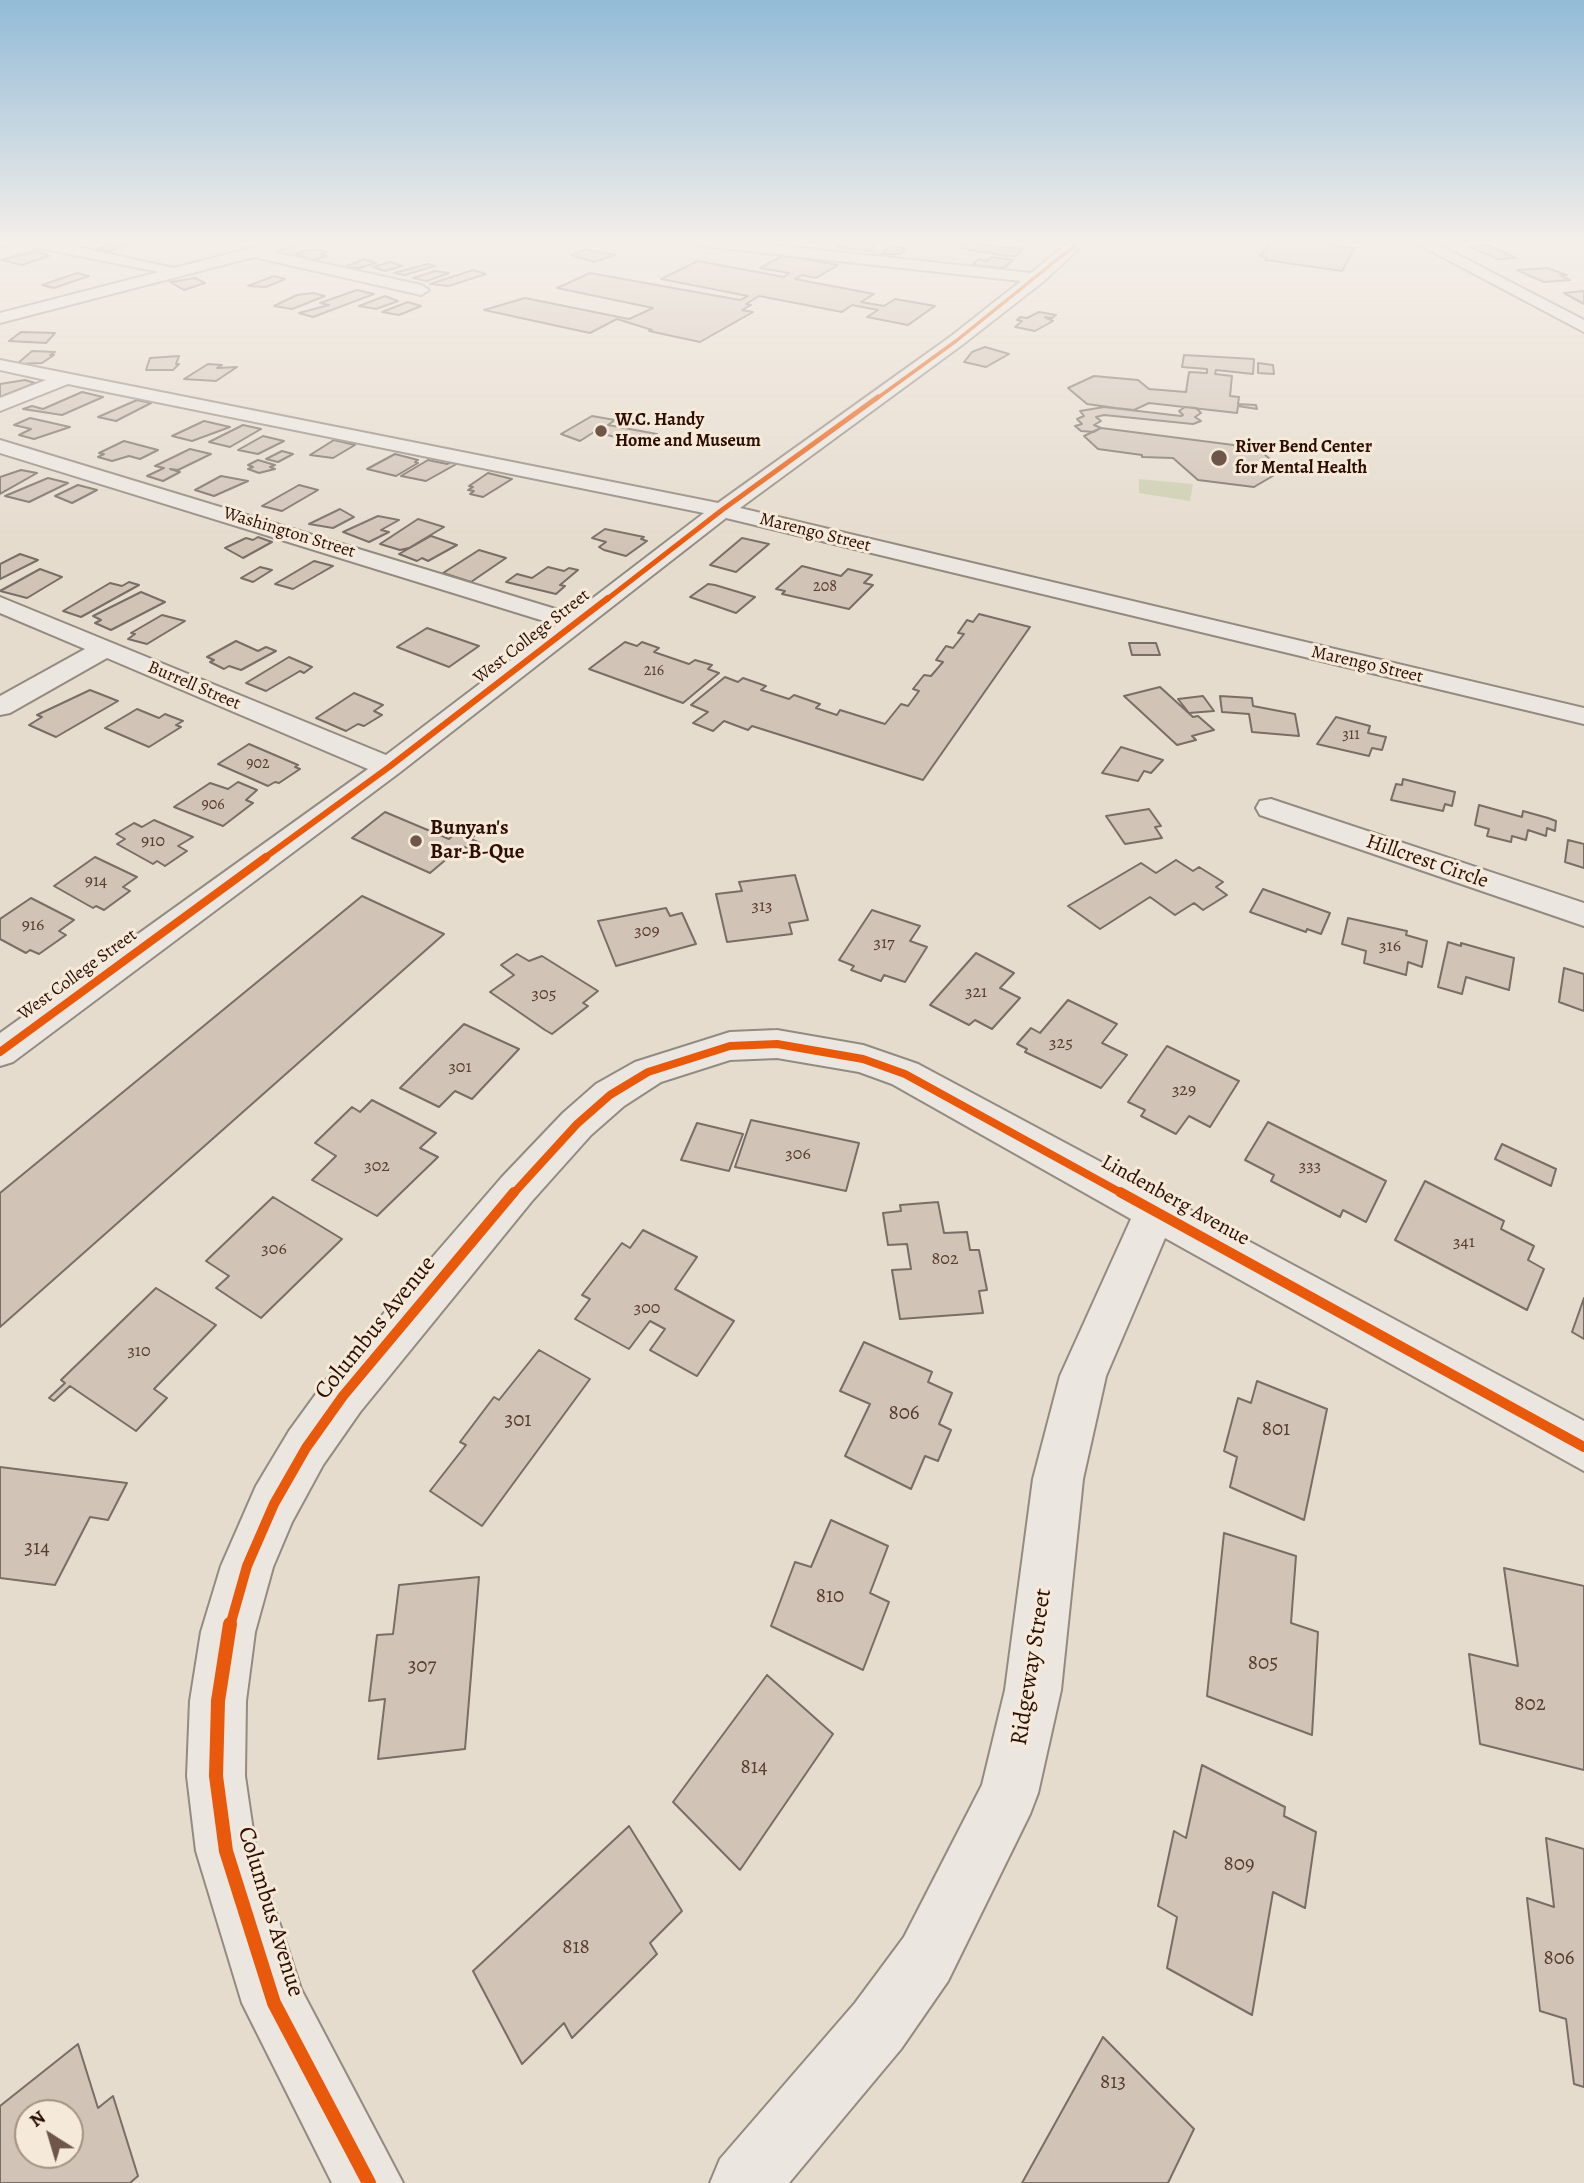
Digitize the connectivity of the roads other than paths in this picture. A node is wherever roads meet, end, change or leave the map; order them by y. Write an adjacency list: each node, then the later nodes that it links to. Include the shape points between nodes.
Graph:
1 (948, 344): 6 (street, West College Street)
2 (0, 365): 3 (street, Marengo Street)
3 (65, 379): 4 (street); 6 (street, Marengo Street)
4 (0, 405)
5 (0, 446): 8 (street, Washington Street)
6 (722, 510): 8 (street, West College Street); 11 (street, Marengo Street)
7 (0, 604): 9 (street, Burrell Street)
8 (576, 623): 12 (street, West College Street)
9 (106, 648): 10 (street); 12 (street, Burrell Street)
10 (0, 708)
11 (1584, 716)
12 (389, 767): 16 (street, West College Street)
13 (1271, 808): 14 (street, Hillcrest Circle)
14 (1584, 915)
15 (730, 1046): 17 (street, Lindenberg Avenue, via 777,1044 820,1050 905,1074); 19 (street, Columbus Avenue, via 648,1072 610,1095 560,1143 343,1396 274,1504 247,1566 228,1632 218,1701 216,1776 226,1851 274,2003)
16 (0, 1052)
17 (1156, 1211): 18 (street, Lindenberg Avenue); 20 (street, Ridgeway Street, via 1083,1376 1058,1479 1033,1690 1009,1793 926,1959 878,2026)
18 (1584, 1447)
19 (369, 2183)
20 (744, 2183)

